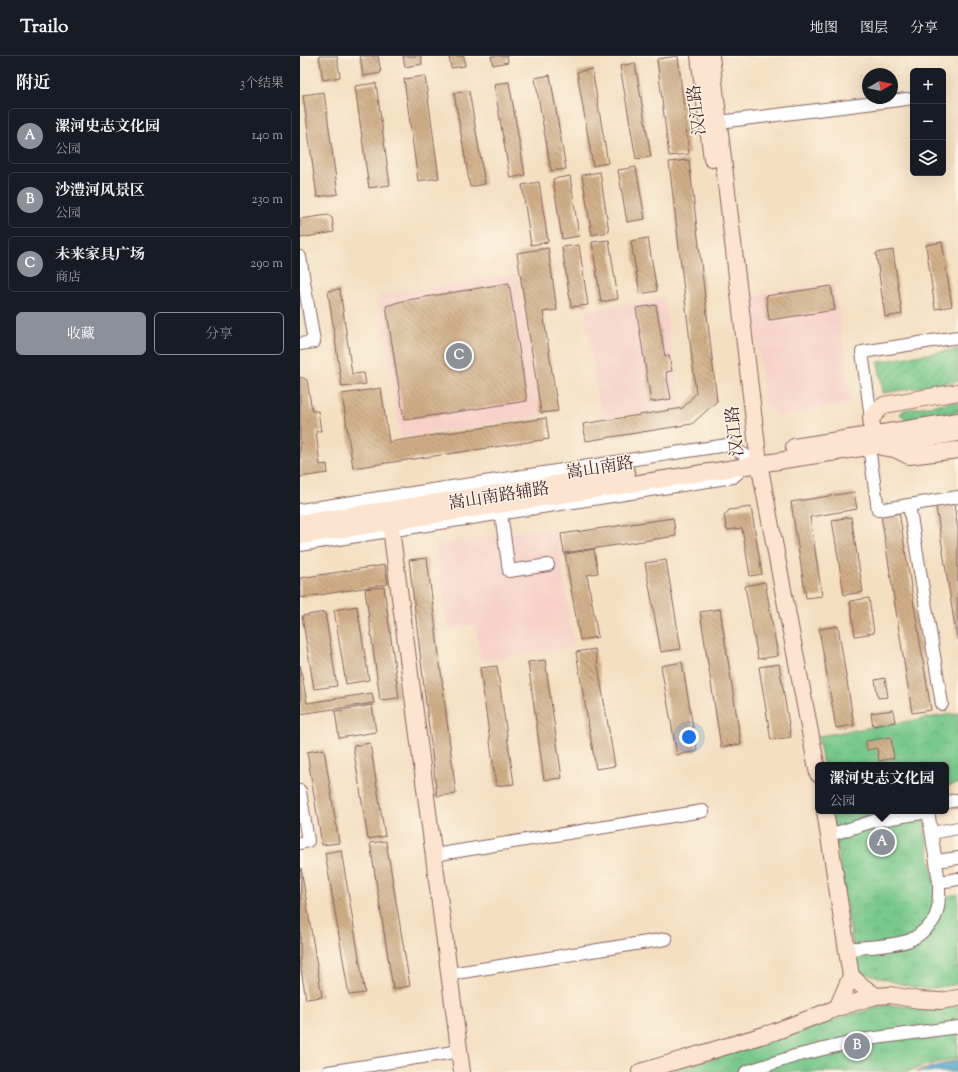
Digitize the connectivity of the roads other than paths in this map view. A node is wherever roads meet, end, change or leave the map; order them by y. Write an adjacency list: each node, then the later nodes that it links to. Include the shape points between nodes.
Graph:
1 (699, 56): 14 (street, 汉江路)
2 (711, 56): 4 (street, 汉江路)
3 (907, 99): 4 (street)
4 (719, 122): 14 (street, 汉江路)
5 (300, 257): 7 (street, via 314,342)
6 (958, 337): 12 (street, via 862,352)
7 (300, 344)
8 (958, 392): 12 (street, via 884,405)
9 (958, 421): 11 (street)
10 (958, 433): 11 (street)
11 (905, 435): 12 (street, 嵩山南路)
12 (872, 436): 13 (street, via 908,456); 14 (street, 嵩山南路); 18 (street, via 878,510)
13 (958, 450)
14 (751, 458): 16 (street, 嵩山南路辅路, via 727,445); 17 (street, 嵩山南路); 17 (street, 嵩山南路辅路, via 733,477); 27 (street)
15 (958, 497): 18 (street)
16 (341, 504): 19 (street, 嵩山南路辅路); 20 (street)
17 (499, 504): 21 (street, 嵩山南路); 21 (street, 嵩山南路辅路); 25 (street, via 509,571)
18 (909, 505): 26 (street)
19 (300, 510)
20 (356, 515): 21 (street, 嵩山南路); 22 (street, 嵩山南路)
21 (390, 521): 23 (street, 嵩山南路); 24 (street, 嵩山南路辅路); 37 (street)
22 (300, 523)
23 (300, 536)
24 (300, 545)
25 (548, 565)
26 (942, 704)
27 (815, 762)
28 (300, 790): 36 (street, via 308,842)
29 (703, 811): 37 (street)
30 (826, 814): 35 (street)
31 (912, 814): 35 (street, via 874,821)
32 (929, 814): 34 (street)
33 (958, 828): 34 (street)
34 (932, 833): 39 (street)
35 (830, 835): 43 (street)
36 (300, 843)
37 (434, 854): 44 (street)
38 (958, 858): 39 (street)
39 (936, 862): 41 (street)
40 (958, 879): 41 (street)
41 (940, 882): 43 (street, via 939,903 933,921 911,940)
42 (666, 939): 44 (street)
43 (847, 949): 45 (street)
44 (450, 974): 50 (street)
45 (851, 976): 46 (street); 48 (street)
46 (876, 996): 47 (street, via 890,995 941,1001); 48 (street)
47 (958, 998)
48 (837, 1008): 54 (street, via 774,1032)
49 (958, 1027): 51 (street, via 861,1040)
50 (460, 1051): 52 (street); 53 (street)
51 (795, 1056): 55 (street); 56 (street)
52 (328, 1072)
53 (462, 1072)
54 (640, 1072)
55 (746, 1072)
56 (774, 1072)

